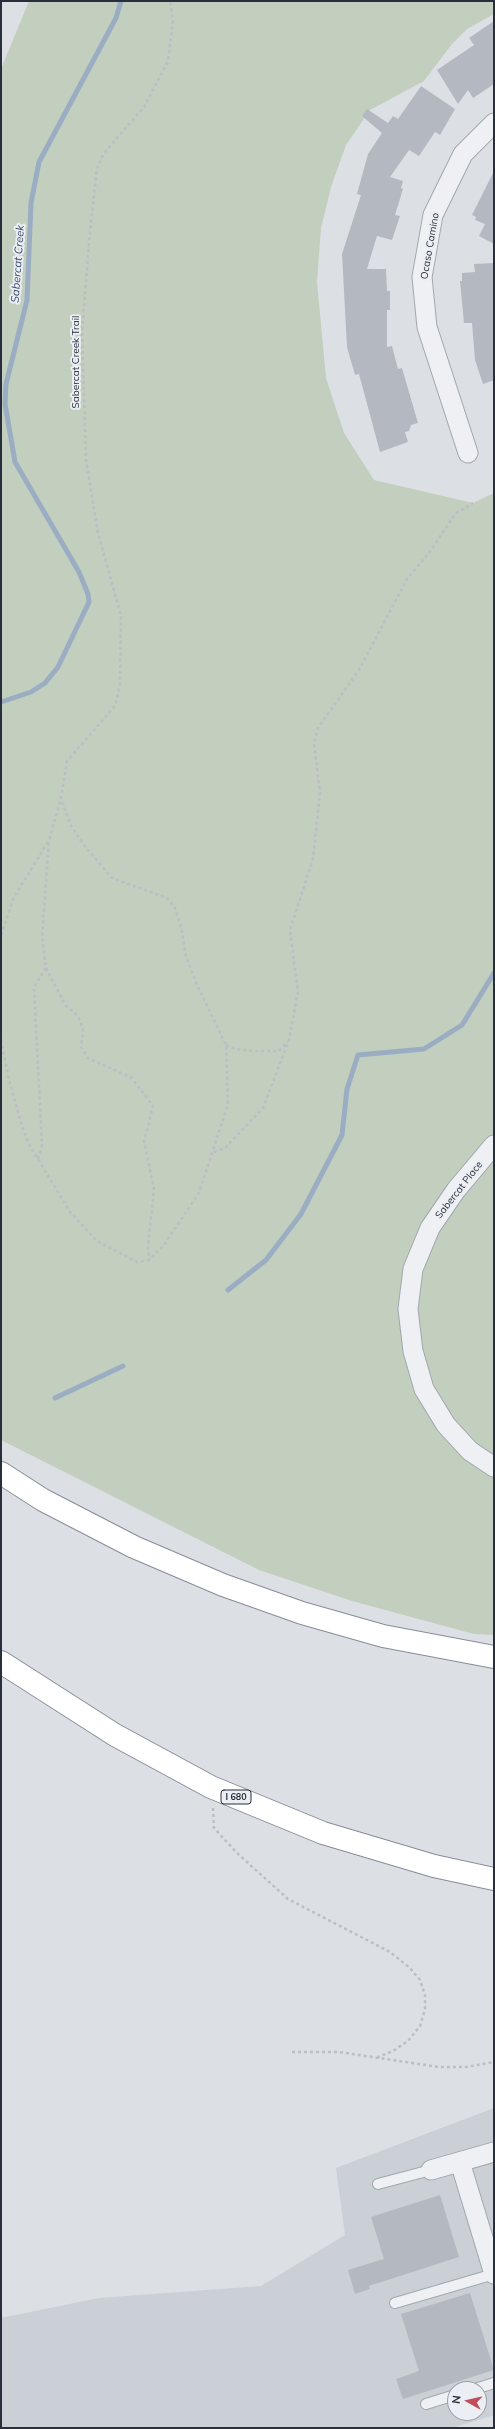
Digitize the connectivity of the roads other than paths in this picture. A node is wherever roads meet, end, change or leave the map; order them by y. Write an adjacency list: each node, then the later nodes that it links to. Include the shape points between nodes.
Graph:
1 (494, 123): 2 (street, Ocaso Camino, via 463,154 433,215 422,277 427,327)
2 (468, 453)
3 (494, 1145): 4 (street, Sabercat Place, via 456,1190 430,1228 413,1269 408,1309 413,1351 424,1388 446,1425 470,1451)
4 (494, 1467)
5 (1, 1473): 6 (highway, via 43,1500 134,1547 223,1585 302,1613 383,1636)
6 (494, 1657)
7 (1, 1662): 8 (highway, I 680, via 115,1735 211,1787 323,1833 434,1866)
8 (494, 1879)
9 (494, 2152): 10 (street)
10 (460, 2162): 11 (street); 13 (street)
11 (431, 2170): 12 (lane)
12 (378, 2184)
13 (494, 2274): 14 (lane)
14 (395, 2303)
15 (447, 2397): 16 (lane)
16 (426, 2404)

